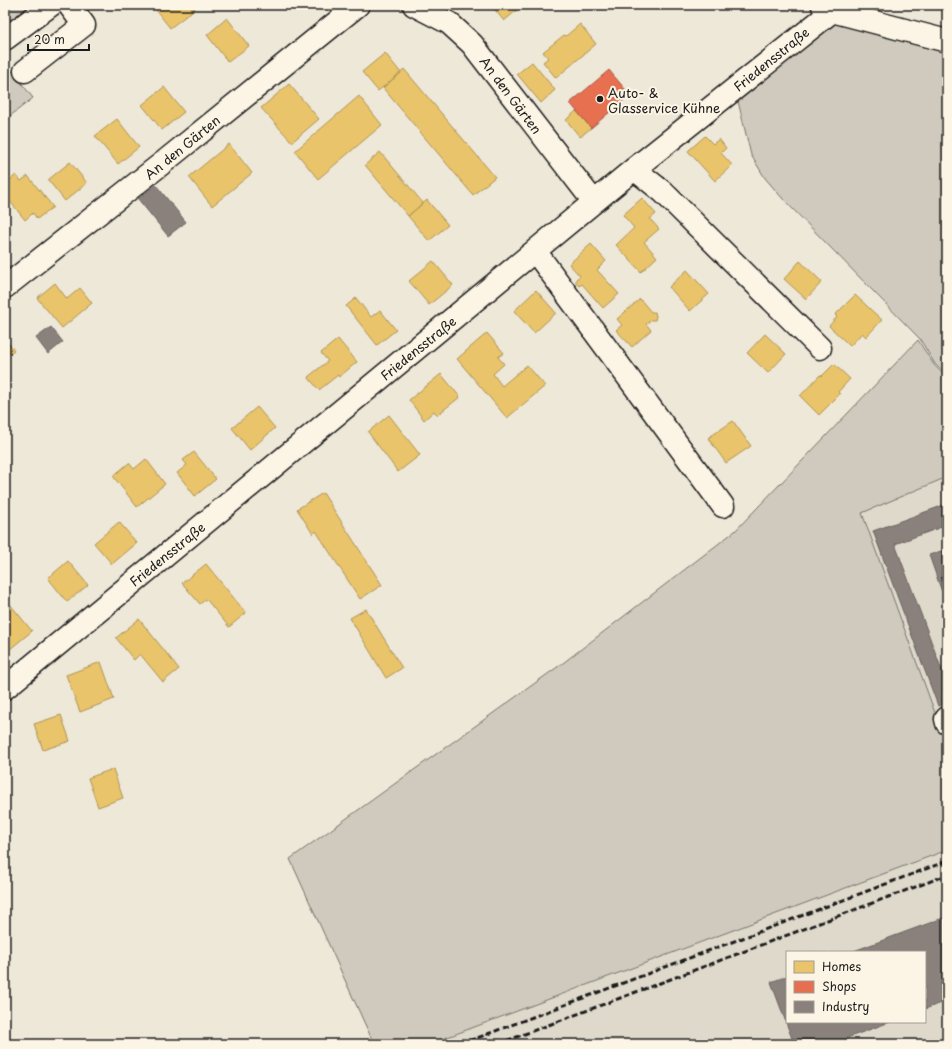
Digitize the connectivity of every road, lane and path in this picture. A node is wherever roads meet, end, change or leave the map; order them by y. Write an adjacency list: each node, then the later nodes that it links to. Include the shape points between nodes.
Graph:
1 (51, 5): 6 (street)
2 (69, 5): 8 (street, via 84,25)
3 (358, 5): 12 (street, An den Gärten)
4 (414, 5): 10 (street, An den Gärten, via 449,23 472,44)
5 (831, 7): 7 (street); 9 (street, Friedensstraße)
6 (5, 39)
7 (947, 41)
8 (25, 71)
9 (634, 169): 10 (street, Friedensstraße); 13 (street, via 663,192)
10 (594, 202): 11 (street, Friedensstraße)
11 (535, 251): 14 (street); 15 (street, Friedensstraße)
12 (5, 287)
13 (820, 348)
14 (723, 506)
15 (5, 688)
16 (947, 718): 17 (street)
17 (947, 722)

